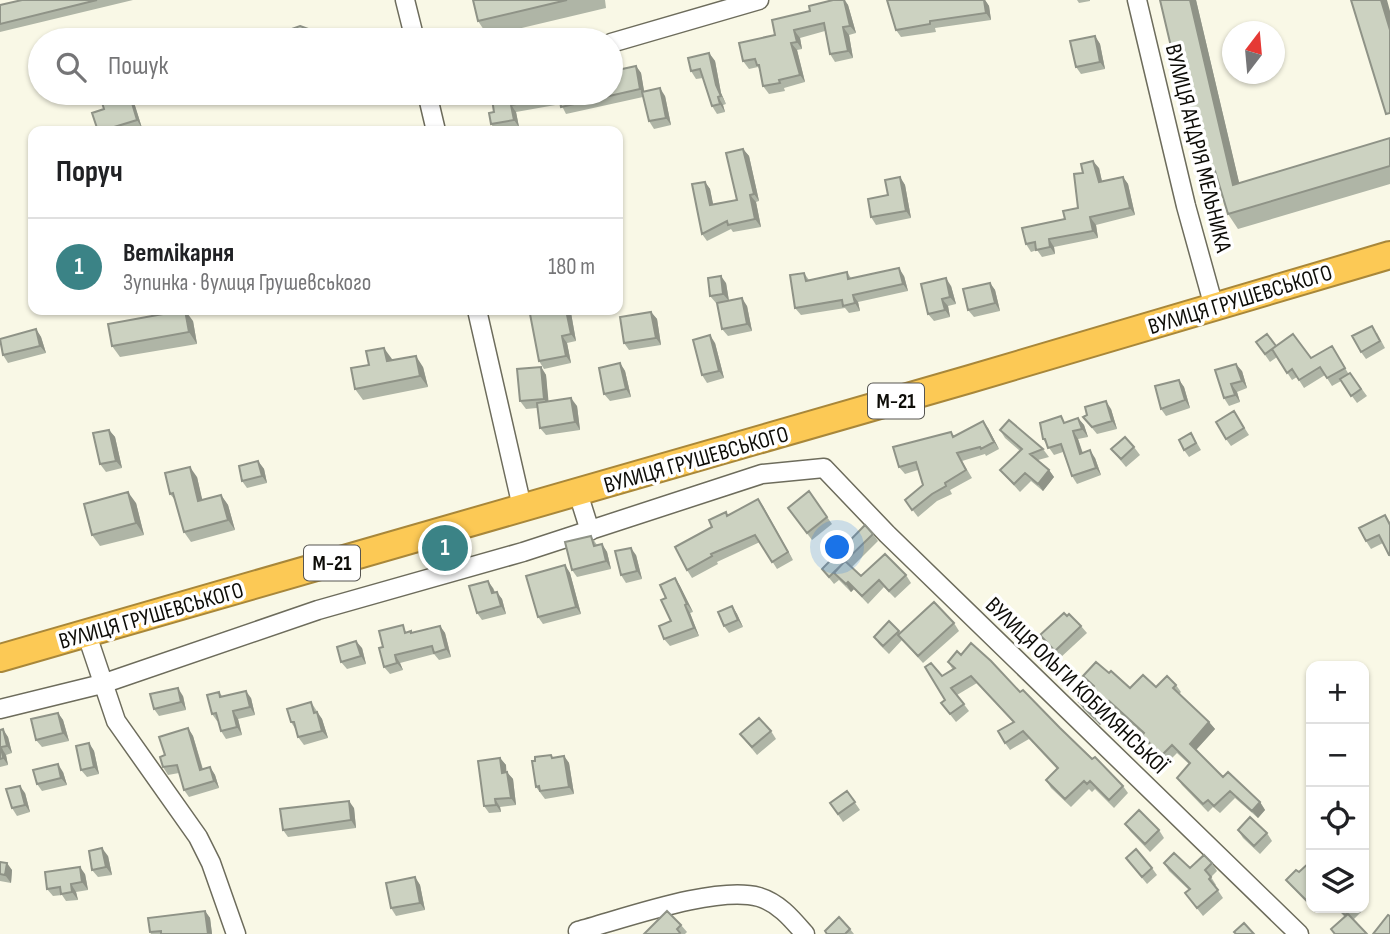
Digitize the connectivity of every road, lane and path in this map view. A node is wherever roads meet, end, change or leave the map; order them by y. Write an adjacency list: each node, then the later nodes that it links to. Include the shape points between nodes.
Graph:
1 (405, 0): 4 (street)
2 (759, 0): 5 (street)
3 (1137, 0): 9 (street, ВУЛИЦЯ АНДРІЯ МЕЛЬНИКА)
4 (412, 28)
5 (623, 40)
6 (431, 105): 7 (street)
7 (435, 126)
8 (1390, 255): 9 (highway, ВУЛИЦЯ ГРУШЕВСЬКОГО / М-21)
9 (1214, 307): 11 (highway, ВУЛИЦЯ ГРУШЕВСЬКОГО / М-21)
10 (478, 315): 12 (street)
11 (578, 493): 12 (highway, ВУЛИЦЯ ГРУШЕВСЬКОГО / М-21); 13 (street)
12 (522, 507): 14 (highway, ВУЛИЦЯ ГРУШЕВСЬКОГО / М-21)
13 (590, 531): 16 (street, via 318,610); 21 (street, ВУЛИЦЯ ОЛЬГИ КОБИЛЯНСЬКОЇ, via 762,474 824,468 896,544)
14 (87, 635): 15 (highway, ВУЛИЦЯ ГРУШЕВСЬКОГО / М-21); 16 (street)
15 (0, 658)
16 (102, 684): 17 (street); 19 (street, via 116,722 198,838)
17 (0, 709)
18 (576, 933): 20 (street, via 728,894 760,897 774,904)
19 (236, 934)
20 (805, 934)
21 (1299, 934)

